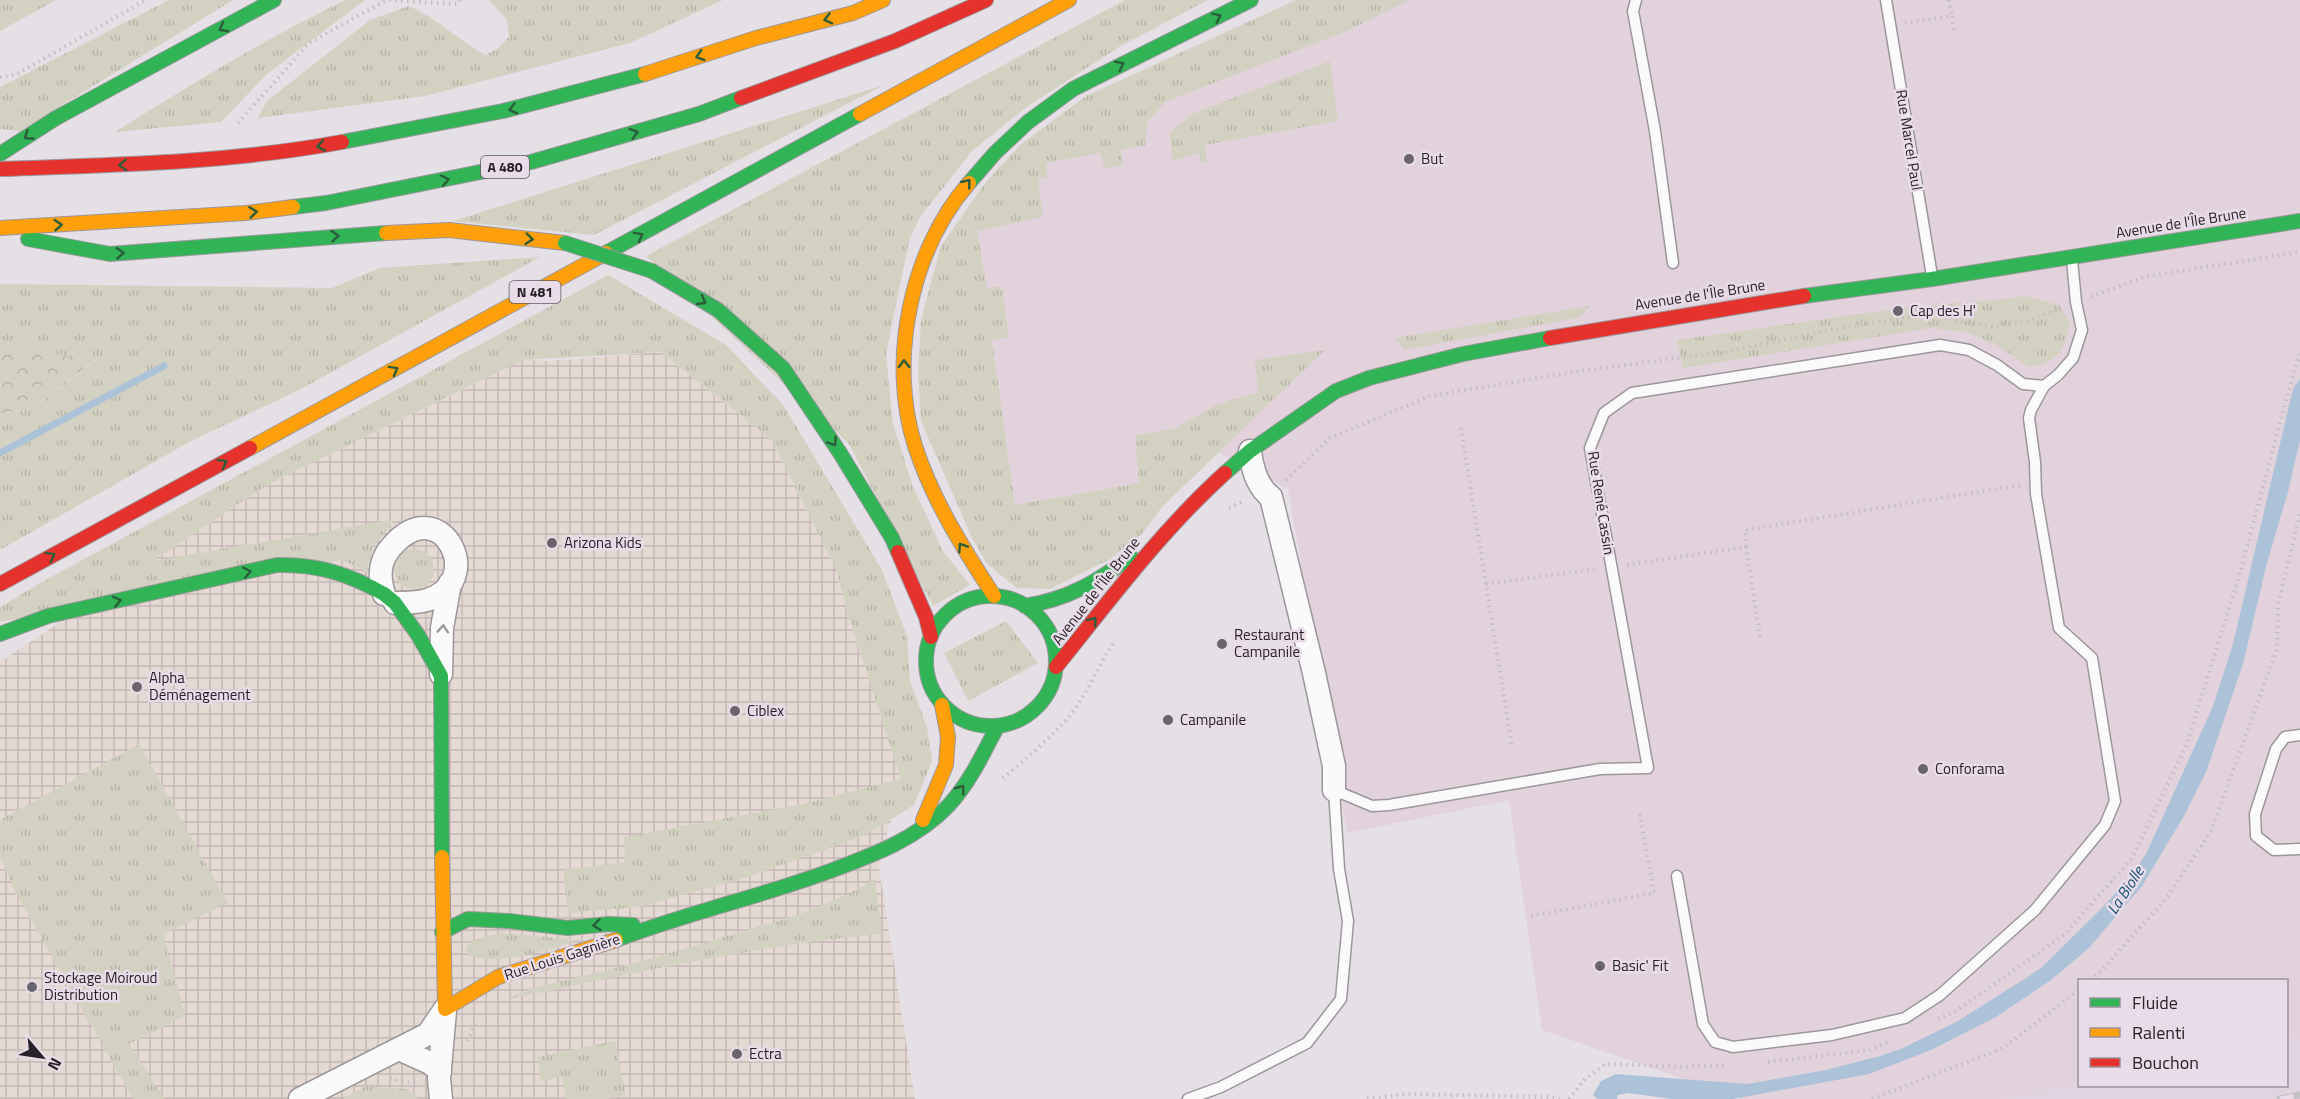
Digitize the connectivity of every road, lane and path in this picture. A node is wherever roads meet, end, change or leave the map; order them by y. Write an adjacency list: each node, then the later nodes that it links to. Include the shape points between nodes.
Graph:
1 (146, 0): 16 (path, via 17,74)
2 (274, 0): 18 (main road, one-way to 18, via 56,118)
3 (460, 0): 17 (path, via 458,4 387,0 319,37 309,43)
4 (883, 0): 15 (main road, one-way to 15, via 853,13)
5 (986, 0): 21 (main road, A 480, one-way to 5, via 246,213 326,203 531,162 699,114 895,41)
6 (1069, 0): 42 (main road, N 481, one-way to 6)
7 (1251, 0): 44 (main road, one-way to 7, via 957,540 918,455 909,420 904,340 912,294 924,259 962,189 990,156 1027,123 1066,93)
8 (1635, 0): 25 (lane, via 1633,11)
9 (1886, 0): 26 (lane, Rue Marcel Paul)
10 (1949, 0): 12 (path)
11 (795, 13): 15 (main road)
12 (1952, 16): 13 (path); 14 (path)
13 (1901, 23)
14 (1954, 33)
15 (756, 38): 19 (main road, one-way to 19, via 640,76 503,111 312,148 182,163)
16 (0, 77)
17 (237, 123)
18 (0, 154)
19 (0, 169)
20 (2300, 221): 24 (main road, Avenue de l'Île Brune)
21 (0, 228)
22 (0, 234): 49 (main road, one-way to 49, bridge, via 110,254 449,230 565,243 652,271 717,310 783,368 892,538)
23 (2300, 252): 27 (path, via 2144,277)
24 (2072, 257): 26 (main road, Avenue de l'Île Brune); 30 (lane, via 2082,330 2073,358)
25 (1673, 263)
26 (1932, 279): 32 (main road, Avenue de l'Île Brune, via 1785,298 1463,354 1369,378 1336,391)
27 (2099, 295)
28 (2058, 309): 33 (path, via 2025,322 1992,326 1932,316 1908,317 1664,362 1580,371 1430,396 1330,438)
29 (2300, 354): 69 (path, via 2240,573 2186,746 2132,858 2065,934 1956,1011)
30 (2044, 386): 40 (lane, Rue René Cassin, via 2022,384 1969,350 1940,345 1632,393 1604,413 1590,448); 62 (lane, via 2029,418 2036,494 2059,628 2092,658 2115,801 2105,825 2035,910 1940,995 1905,1018 1832,1035 1733,1047 1715,1042 1703,1024)
31 (1461, 428): 43 (path)
32 (1250, 451): 35 (street); 38 (main road, Avenue de l'Île Brune)
33 (1286, 480)
34 (2023, 485): 39 (path, via 1745,530)
35 (1254, 496): 36 (path); 58 (street, via 1271,497 1334,766)
36 (1220, 512)
37 (2300, 514): 66 (path, via 2278,604 2277,649 2211,831 2166,899)
38 (1161, 536): 46 (main road, Avenue de l'Île Brune, via 1085,590 1049,603); 51 (main road, Avenue de l'Île Brune, one-way to 38)
39 (1746, 547): 40 (path); 50 (path)
40 (1612, 567): 43 (path); 58 (lane, Rue René Cassin, via 1648,768 1600,769 1389,806 1372,806)
41 (450, 583): 45 (street, via 441,594 428,600); 45 (street, via 456,558 451,541 443,534 421,528 399,538 381,563 379,578); 52 (street, one-way to 41, via 442,628)
42 (0, 584)
43 (1486, 584): 56 (path)
44 (994, 596): 46 (main road); 49 (main road, via 974,598 956,607 941,620)
45 (390, 599): 48 (main road, one-way to 45, via 48,616 298,563 353,576); 52 (main road)
46 (1025, 606): 51 (main road, via 1049,632)
47 (1120, 633): 57 (path, via 1074,710)
48 (0, 634)
49 (931, 637): 53 (main road, via 927,672)
50 (1760, 637)
51 (1056, 667): 54 (main road, via 1052,685 1030,714)
52 (441, 676): 65 (main road)
53 (942, 705): 54 (main road, via 976,725); 60 (main road, via 948,737 946,765)
54 (997, 726): 60 (main road, Rue Louis Gagnière, one-way to 54, via 949,805 971,777)
55 (2300, 735): 61 (lane, via 2285,737 2276,749 2254,814 2256,836 2274,850)
56 (1512, 747)
57 (996, 783)
58 (1334, 790): 77 (lane, via 1347,921 1341,999 1307,1043 1221,1087)
59 (1639, 810): 63 (path, via 1654,893)
60 (919, 829): 64 (main road, Rue Louis Gagnière, via 865,859 775,891)
61 (2300, 849)
62 (1677, 876)
63 (1531, 916)
64 (655, 926): 65 (main road, Rue Louis Gagnière, one-way to 65, via 609,924 568,928 468,919); 68 (main road, Rue Louis Gagnière, via 498,977)
65 (442, 932): 68 (main road)
66 (2092, 979)
67 (2078, 990): 81 (path, via 2003,1048)
68 (445, 1009): 71 (street, via 428,1034); 74 (street)
69 (1935, 1020)
70 (1892, 1040): 72 (path, via 1870,1050)
71 (399, 1049): 74 (street); 75 (street)
72 (1762, 1062)
73 (1729, 1065): 80 (path, via 1605,1064 1584,1080)
74 (440, 1071): 76 (street)
75 (300, 1099)
76 (441, 1099)
77 (1188, 1099)
78 (1367, 1099): 79 (path, via 1405,1094)
79 (1560, 1099)
80 (1569, 1099)
81 (1872, 1099)

